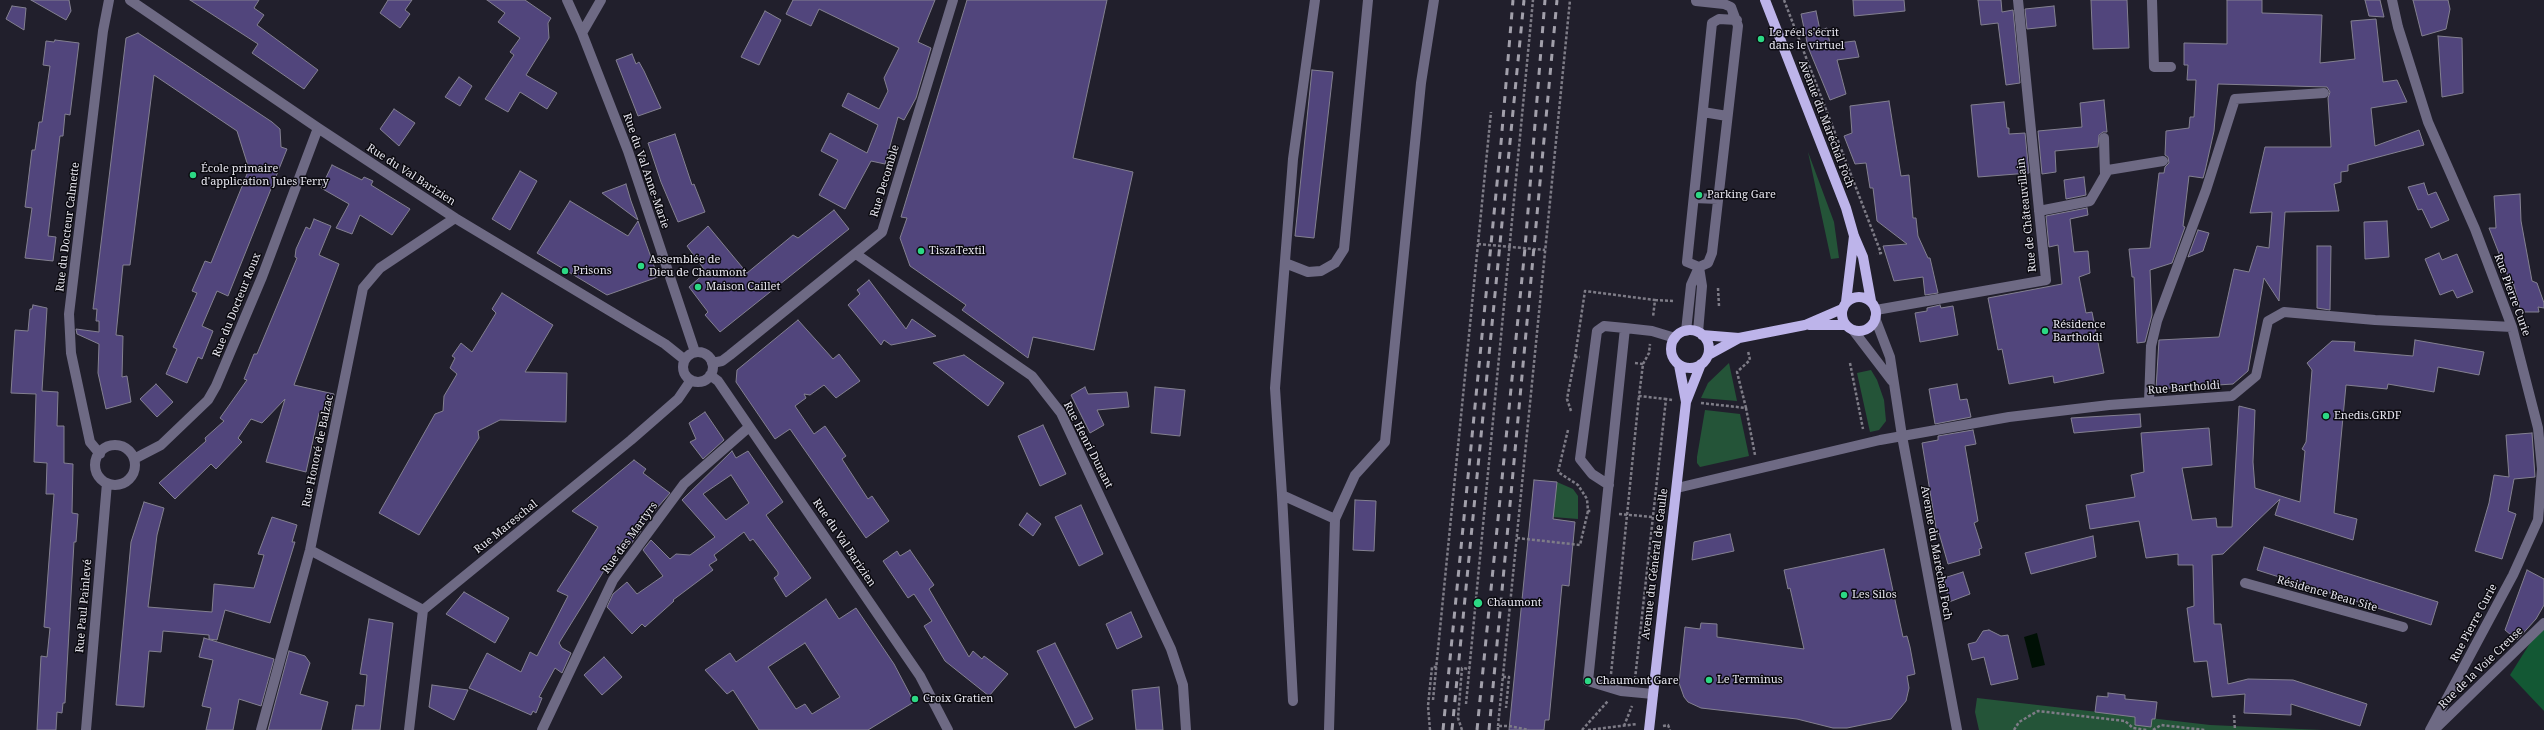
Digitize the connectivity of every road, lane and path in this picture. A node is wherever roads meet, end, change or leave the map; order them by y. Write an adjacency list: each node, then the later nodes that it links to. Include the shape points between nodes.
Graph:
1 (109, 0): 71 (street, Rue du Docteur Calmette, via 103,31 69,314 71,353 90,442)
2 (130, 0): 24 (street, Rue du Val Barizien)
3 (567, 0): 18 (street, Rue du Val Anne-Marie)
4 (601, 0): 18 (street)
5 (953, 0): 37 (street, Rue Decomble, via 882,232)
6 (1315, 0): 38 (street, via 1293,159)
7 (1368, 0): 38 (street, via 1344,249 1336,263 1321,272 1308,272)
8 (1434, 0): 78 (street, via 1421,83 1385,442 1355,475)
9 (1533, 0): 34 (path)
10 (1570, 0): 35 (path)
11 (1765, 0): 32 (main road, Avenue du Maréchal Foch, via 1846,208)
12 (1784, 0): 36 (path)
13 (2018, 0): 30 (street, Rue de Châteauvillain)
14 (2152, 0): 19 (street, via 2154,67)
15 (2392, 0): 46 (street, Rue Pierre Curie, via 2428,122 2475,229)
16 (1696, 1): 17 (street, via 1731,6)
17 (1737, 20): 22 (street, via 1719,19 1712,23); 23 (street)
18 (582, 33): 53 (street, Rue du Val Anne-Marie, via 628,151)
19 (2171, 67)
20 (2324, 93): 66 (street, via 2235,99 2206,190 2157,321 2152,346)
21 (1492, 112): 33 (path)
22 (1702, 112): 23 (street); 28 (street)
23 (1727, 116): 29 (street)
24 (318, 128): 31 (street, Rue du Val Barizien); 72 (street, Rue du Docteur Roux, via 262,277 216,386 208,400 161,445)
25 (2104, 138): 27 (street)
26 (2163, 161): 27 (street, via 2108,170)
27 (2105, 174): 30 (street, via 2090,201)
28 (1694, 198): 29 (street); 39 (street, via 1687,262)
29 (1718, 200): 39 (street, via 1712,252 1708,263)
30 (2039, 210): 44 (street, Rue de Châteauvillain, via 2046,280)
31 (455, 218): 56 (street, Rue du Val Barizien, via 665,344); 80 (street, Rue Honoré de Balzac, via 380,268 363,288)
32 (1854, 236): 42 (main road, Avenue du Maréchal Foch, via 1863,257); 43 (main road, Avenue du Maréchal Foch)
33 (1478, 244): 34 (path); 85 (path)
34 (1510, 248): 35 (path); 86 (path)
35 (1545, 250): 79 (path)
36 (1881, 253)
37 (856, 254): 58 (street, Rue Decomble, via 730,355 722,361); 105 (street, Rue Henri Dunant, via 1032,376 1061,413 1176,663 1183,685)
38 (1285, 263): 76 (street, via 1275,388)
39 (1699, 267): 49 (street, via 1691,285); 50 (street, via 1702,286)
40 (1655, 300): 41 (path)
41 (1674, 301)
42 (1871, 301): 43 (main road, via 1855,296); 44 (main road)
43 (1844, 305): 45 (main road); 48 (main road, via 1842,318)
44 (1875, 314): 48 (main road, via 1867,329); 63 (street, Avenue du Maréchal Foch, via 1890,358)
45 (1805, 325): 48 (main road); 52 (main road)
46 (2512, 327): 66 (street, Rue Bartholdi, via 2284,312 2268,321 2256,376 2232,396); 120 (street, Rue Pierre Curie, via 2538,428 2542,469 2538,520 2514,575)
47 (1624, 328): 51 (street, via 1652,331); 74 (street); 74 (street, via 1604,326 1597,331 1580,459 1592,474)
48 (1849, 328): 63 (street, Avenue du Maréchal Foch)
49 (1686, 331): 50 (main road); 51 (main road)
50 (1700, 334): 52 (main road); 55 (main road, via 1708,344)
51 (1675, 338): 60 (main road, via 1672,343 1672,356)
52 (1739, 338): 55 (main road)
53 (695, 352): 56 (street); 58 (street, via 706,354)
54 (1748, 353): 67 (path, via 1750,360 1737,372)
55 (1708, 355): 59 (main road)
56 (685, 360): 62 (street, via 683,370)
57 (1850, 362): 69 (path)
58 (712, 363): 61 (street)
59 (1701, 364): 60 (main road, via 1690,368); 65 (main road, Avenue du Général de Gaulle)
60 (1679, 365): 65 (main road, Avenue du Général de Gaulle)
61 (710, 375): 62 (street, via 702,381); 68 (street, Rue du Val Barizien, via 718,381)
62 (691, 380): 82 (street, Rue Mareschal, via 678,399 631,440)
63 (1892, 381): 70 (street, Avenue du Maréchal Foch)
64 (1639, 396): 88 (path)
65 (1686, 402): 75 (main road, Avenue du Général de Gaulle)
66 (2149, 402): 70 (street, Rue Bartholdi, via 2009,417)
67 (1746, 408)
68 (749, 427): 103 (street, Rue des Martyrs, via 684,484 613,580); 104 (street, Rue du Val Barizien, via 920,676)
69 (1864, 432)
70 (1902, 436): 75 (street, Rue Bartholdi); 114 (street, Avenue du Maréchal Foch)
71 (100, 454): 72 (street, via 114,445 130,452); 73 (street, via 96,461 96,470)
72 (134, 459): 73 (street, via 132,477 125,483)
73 (107, 483): 100 (street, Rue Paul Painlevé)
74 (1609, 485): 88 (street, via 1588,681)
75 (1677, 488): 89 (main road, Avenue du Général de Gaulle)
76 (1282, 495): 78 (street); 91 (street)
77 (1588, 511): 79 (path, via 1580,545)
78 (1335, 519): 106 (street)
79 (1517, 538): 87 (path)
80 (310, 550): 82 (street); 101 (street, Rue Honoré de Balzac)
81 (2245, 583): 84 (street, Résidence Beau Site)
82 (423, 610): 102 (street)
83 (2544, 623): 121 (street, Rue de la Voie Creuse)
84 (2403, 627)
85 (1437, 668): 90 (path); 107 (path, via 1432,667 1428,706)
86 (1470, 669): 92 (path); 108 (path, via 1462,668 1458,718)
87 (1503, 677): 94 (path, via 1509,678); 99 (path)
88 (1610, 687): 89 (street, via 1621,691); 110 (path, via 1608,701)
89 (1653, 694): 112 (main road, Avenue du Général de Gaulle)
90 (1433, 700)
91 (1293, 701)
92 (1466, 704)
93 (1632, 707): 98 (path)
94 (1506, 708)
95 (2234, 715): 119 (path)
96 (1638, 724): 98 (path)
97 (1668, 725): 113 (path)
98 (1624, 726): 111 (path)
99 (1498, 728): 109 (path, via 1509,726)
100 (86, 730)
101 (261, 730)
102 (409, 730)
103 (542, 730)
104 (948, 730)
105 (1186, 730)
106 (1329, 730)
107 (1430, 730)
108 (1462, 730)
109 (1529, 730)
110 (1582, 730)
111 (1588, 730)
112 (1649, 730)
113 (1670, 730)
114 (1957, 730)
115 (2014, 730): 116 (path, via 2019,722 2038,711 2125,721 2133,728)
116 (2147, 730)
117 (2153, 730): 118 (path, via 2161,725)
118 (2205, 730)
119 (2235, 730)
120 (2430, 730)
121 (2434, 730)

